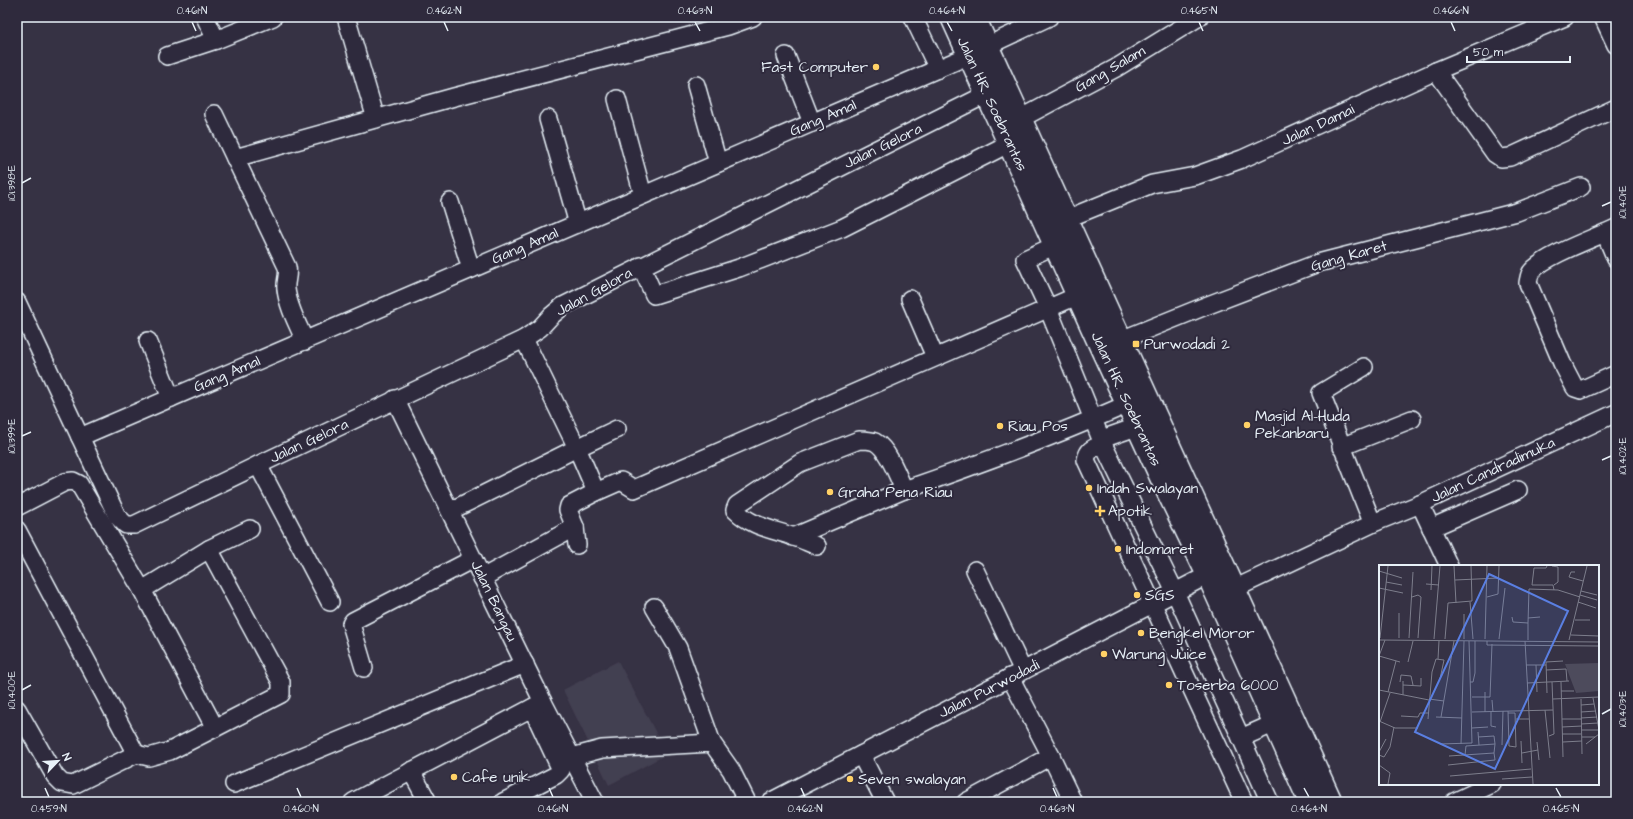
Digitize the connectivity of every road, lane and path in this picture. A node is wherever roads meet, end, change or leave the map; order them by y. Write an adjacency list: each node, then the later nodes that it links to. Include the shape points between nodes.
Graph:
1 (205, 17): 12 (street)
2 (273, 17): 12 (street)
3 (346, 17): 24 (street)
4 (753, 17): 24 (street, via 728,26)
5 (913, 17): 17 (street)
6 (952, 17): 14 (main road, Jalan HR. Soebrantas)
7 (974, 17): 14 (main road, Jalan HR. Soebrantas)
8 (1049, 17): 14 (street, Gang Amal)
9 (1199, 17): 26 (street, Gang Salam, via 1116,68)
10 (1565, 17): 18 (street, Jalan Damai)
11 (1603, 17): 13 (street)
12 (216, 40): 15 (street)
13 (1616, 45)
14 (978, 50): 17 (street, Gang Amal); 20 (main road, Jalan HR. Soebrantas); 26 (main road, Jalan HR. Soebrantas)
15 (167, 56)
16 (786, 56): 27 (street)
17 (938, 69): 27 (street, Gang Amal)
18 (1436, 71): 22 (street, via 1495,154 1501,158 1510,157); 34 (street, Jalan Damai, via 1242,160 1195,176 1152,184)
19 (696, 85): 30 (street)
20 (987, 94): 28 (main road, Jalan HR. Soebrantas); 39 (street, Jalan Gelora)
21 (616, 98): 32 (street)
22 (1616, 108)
23 (214, 114): 29 (street)
24 (376, 119): 29 (street)
25 (548, 119): 35 (street)
26 (1020, 119): 34 (main road, Jalan HR. Soebrantas)
27 (812, 123): 30 (street, Gang Amal)
28 (1010, 143): 37 (main road, Jalan HR. Soebrantas); 39 (street, via 842,228 739,268 654,295)
29 (235, 158): 46 (street, via 287,267 286,290)
30 (718, 163): 32 (street, Gang Amal)
31 (1582, 187): 47 (street, Gang Karet, via 1517,212 1318,263)
32 (643, 195): 35 (street, Gang Amal)
33 (450, 202): 40 (street)
34 (1066, 219): 47 (main road, Jalan HR. Soebrantas)
35 (578, 224): 40 (street, Gang Amal)
36 (1611, 231): 38 (street); 51 (street, via 1547,260 1532,271 1528,283 1575,388 1582,390)
37 (1056, 245): 41 (main road, Jalan HR. Soebrantas); 44 (street, via 1025,259)
38 (1616, 259)
39 (641, 266): 45 (street, Jalan Gelora, via 563,306)
40 (471, 269): 46 (street, Gang Amal)
41 (1079, 294): 44 (street); 54 (main road, Jalan HR. Soebrantas)
42 (910, 299): 49 (street)
43 (17, 302): 60 (street)
44 (1048, 308): 49 (street); 56 (street)
45 (524, 339): 53 (street, Jalan Gelora); 63 (street)
46 (305, 340): 52 (street, Gang Amal)
47 (1121, 340): 85 (main road, Jalan HR. Soebrantas)
48 (148, 341): 52 (street)
49 (934, 357): 67 (street, via 634,489 621,481)
50 (1364, 366): 62 (street, via 1321,394)
51 (1616, 374)
52 (171, 398): 60 (street, Gang Amal)
53 (395, 399): 64 (street, Jalan Gelora); 70 (street, Jalan Bangau)
54 (1128, 404): 56 (street); 58 (main road, Jalan HR. Soebrantas)
55 (1616, 413): 68 (street, Jalan Candradimuka)
56 (1094, 419): 61 (street); 65 (street)
57 (1412, 419): 62 (street)
58 (1139, 426): 61 (street); 83 (main road, Jalan HR. Soebrantas)
59 (617, 429): 63 (street)
60 (80, 437): 64 (street, via 117,516 126,525 134,525)
61 (1102, 442): 87 (street); 89 (street, via 1090,449 1086,460)
62 (1341, 447): 71 (street)
63 (577, 448): 67 (street); 70 (street)
64 (258, 465): 88 (street, Jalan Gelora)
65 (904, 490): 76 (street); 76 (street, via 888,455 876,443 859,440 800,464 737,505 735,510 740,515 763,528)
66 (1518, 490): 73 (street)
67 (596, 492): 72 (street, via 569,506 568,510)
68 (1420, 504): 71 (street, Jalan Candradimuka); 73 (street)
69 (17, 507): 86 (street, via 65,482 79,484)
70 (450, 511): 80 (street, Jalan Bangau)
71 (1374, 519): 85 (street, Jalan Candradimuka)
72 (575, 527): 77 (street); 84 (street)
73 (1431, 528): 81 (street)
74 (250, 529): 79 (street)
75 (17, 531): 101 (street)
76 (793, 537): 78 (street)
77 (577, 545)
78 (816, 546)
79 (209, 549): 86 (street); 97 (street, via 281,682 281,694)
80 (473, 559): 84 (street, Jalan Bangau); 92 (street, via 352,621)
81 (1449, 565)
82 (976, 570): 93 (street)
83 (1208, 575): 87 (street, Jalan Purwodadi); 96 (main road, Jalan HR. Soebrantas)
84 (482, 578): 91 (street, Jalan Bangau)
85 (1234, 589): 120 (main road, Jalan HR. Soebrantas)
86 (142, 590): 97 (street)
87 (1175, 592): 89 (street, Jalan Purwodadi); 98 (street)
88 (330, 602)
89 (1153, 604): 93 (street, Jalan Purwodadi); 100 (street)
90 (654, 607): 99 (street, via 678,648)
91 (525, 664): 94 (street, Jalan Bangau); 106 (street)
92 (364, 668)
93 (1017, 674): 102 (street, Jalan Purwodadi); 103 (street)
94 (538, 705): 104 (street, Jalan Bangau); 105 (street); 108 (street, via 561,770)
95 (17, 708): 101 (street, via 55,776 62,783 73,785)
96 (1275, 723): 98 (street); 119 (main road, Jalan HR. Soebrantas)
97 (215, 728): 101 (street, via 170,751 150,757)
98 (1240, 735): 100 (street); 118 (street)
99 (712, 743): 104 (street, via 602,749); 112 (street, via 731,770)
100 (1217, 743): 117 (street)
101 (136, 754)
102 (861, 755): 113 (street, Jalan Purwodadi); 114 (street)
103 (1051, 756): 115 (street); 116 (street)
104 (572, 757): 111 (street, Jalan Bangau)
105 (411, 771): 109 (street); 110 (street)
106 (234, 784)
107 (1490, 785): 121 (street)
108 (506, 801)
109 (353, 802)
110 (428, 802)
111 (595, 802)
112 (747, 802)
113 (770, 802)
114 (885, 802)
115 (966, 802)
116 (1073, 802)
117 (1244, 802)
118 (1270, 802)
119 (1310, 802)
120 (1331, 802)
121 (1454, 802)

